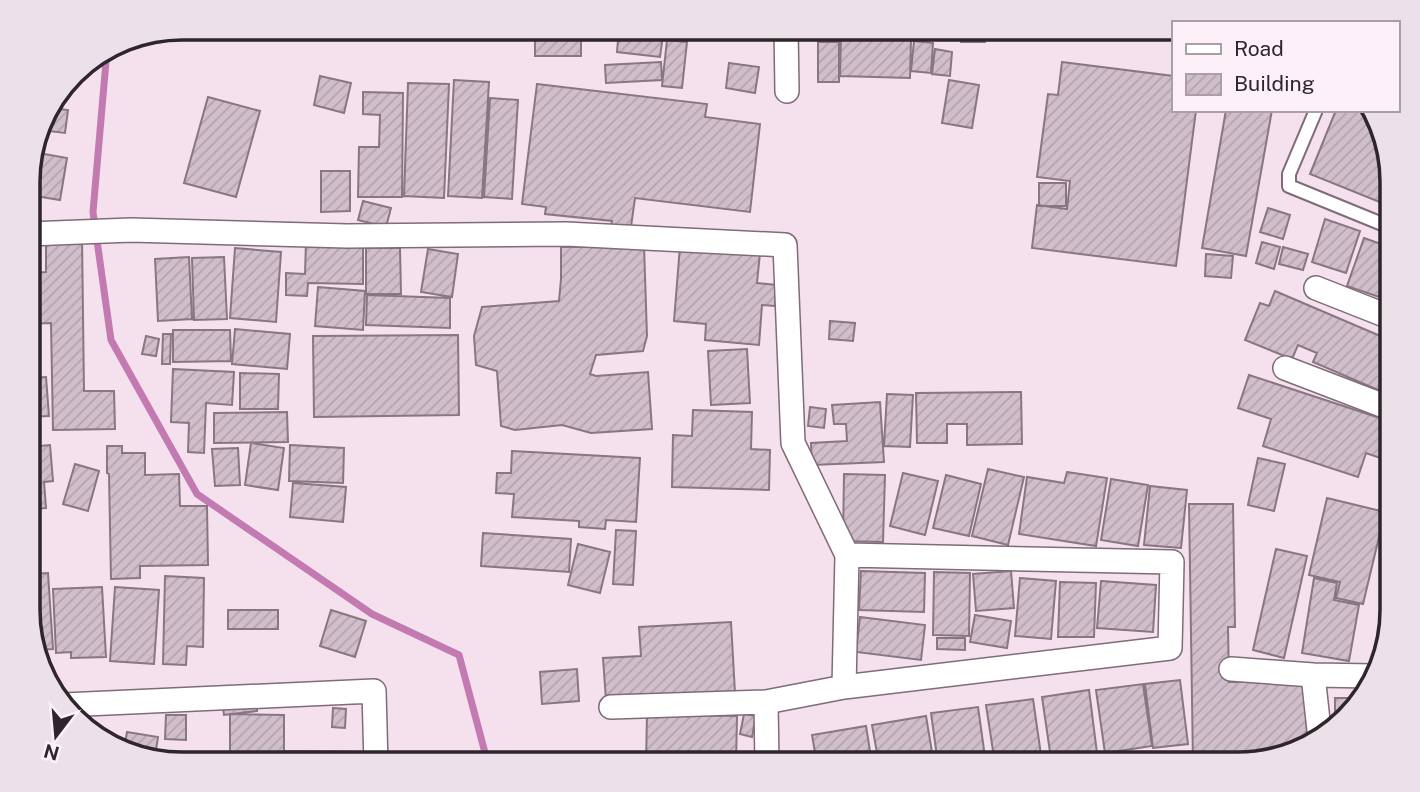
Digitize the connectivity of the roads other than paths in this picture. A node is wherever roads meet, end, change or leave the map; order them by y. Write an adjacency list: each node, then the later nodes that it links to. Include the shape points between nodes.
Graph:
1 (786, 40): 2 (street)
2 (787, 90)
3 (1315, 112): 4 (lane, via 1289,174 1289,186)
4 (1379, 223)
5 (40, 233): 10 (street, via 566,233 785,245 793,443)
6 (1316, 288): 7 (street)
7 (1379, 313)
8 (1285, 368): 9 (street)
9 (1379, 404)
10 (847, 555): 14 (street); 14 (street, via 1172,562 1172,575 1170,648)
11 (1231, 669): 12 (street)
12 (1313, 675): 13 (street); 18 (street)
13 (1363, 677)
14 (844, 687): 15 (street)
15 (766, 702): 17 (street); 19 (street)
16 (91, 704): 20 (street, via 374,691)
17 (611, 707)
18 (1319, 727)
19 (767, 751)
20 (376, 752)

